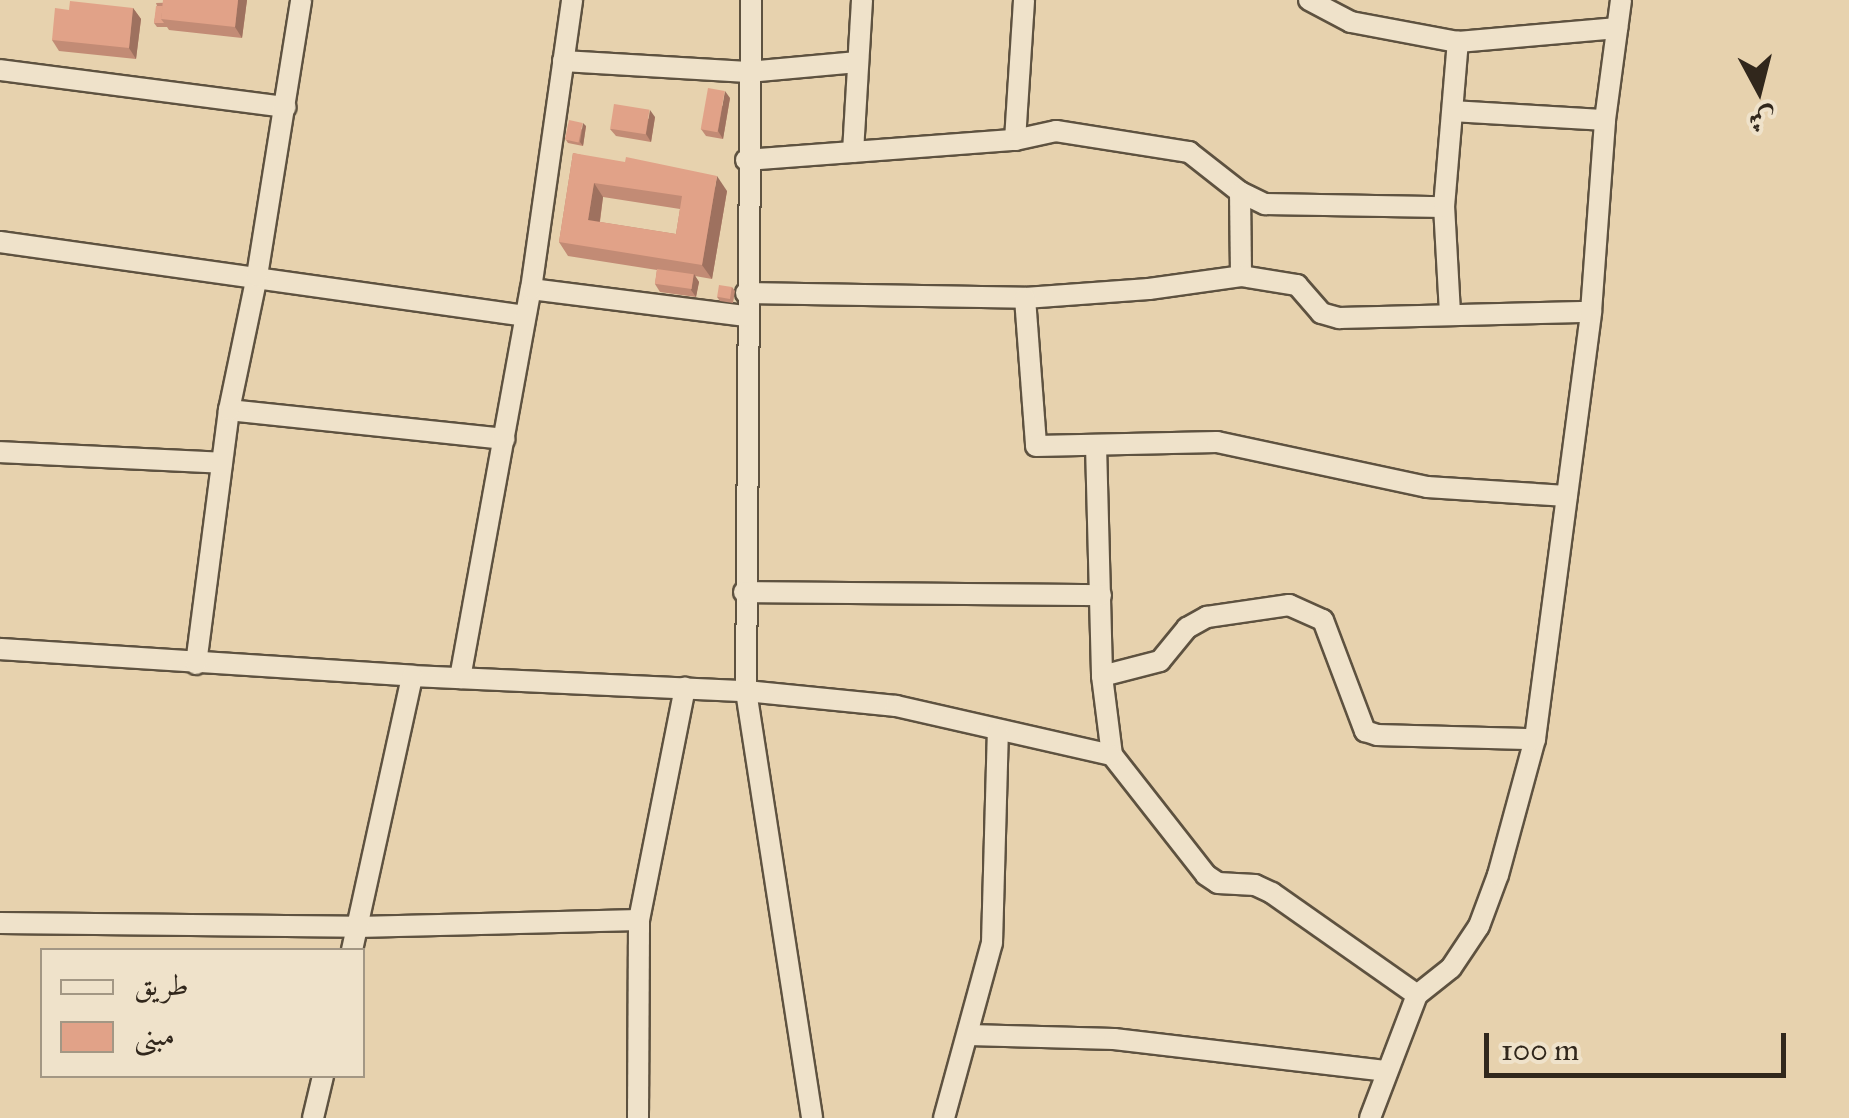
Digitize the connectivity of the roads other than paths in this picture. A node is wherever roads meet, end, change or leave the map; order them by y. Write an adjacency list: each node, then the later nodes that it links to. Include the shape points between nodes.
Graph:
1 (301, 0): 14 (street)
2 (572, 0): 10 (street)
3 (750, 0): 13 (street)
4 (862, 0): 11 (street)
5 (1024, 0): 17 (street)
6 (1309, 0): 9 (street, via 1351,22)
7 (1622, 0): 8 (street)
8 (1617, 28): 9 (street); 16 (street)
9 (1458, 42): 15 (street)
10 (563, 61): 13 (street); 25 (street)
11 (858, 62): 13 (street); 18 (street)
12 (0, 70): 14 (street)
13 (748, 72): 19 (street)
14 (286, 107): 23 (street)
15 (1453, 110): 16 (street); 21 (street)
16 (1605, 120): 28 (street)
17 (1015, 140): 18 (street); 20 (street, via 1056,132 1189,152)
18 (853, 152): 19 (street)
19 (746, 160): 26 (street)
20 (1240, 192): 21 (street, via 1265,204); 24 (street)
21 (1444, 207): 29 (street)
22 (0, 242): 23 (street)
23 (257, 276): 30 (street); 32 (street)
24 (1241, 276): 27 (street); 29 (street, via 1297,285 1321,313 1338,318)
25 (531, 289): 30 (street); 31 (street)
26 (746, 292): 27 (street); 31 (street)
27 (1025, 298): 34 (street, via 1036,446)
28 (1591, 312): 29 (street); 37 (street)
29 (1450, 313)
30 (525, 316): 33 (street)
31 (746, 316): 38 (street)
32 (229, 410): 33 (street); 36 (street)
33 (504, 439): 44 (street)
34 (1096, 445): 37 (street, via 1217,442 1427,486); 39 (street)
35 (0, 452): 36 (street)
36 (222, 464): 41 (street)
37 (1567, 496): 48 (street)
38 (744, 592): 39 (street); 46 (street)
39 (1101, 595): 43 (street)
40 (0, 649): 41 (street)
41 (196, 664): 42 (street)
42 (412, 676): 44 (street); 52 (street)
43 (1102, 676): 48 (street, via 1160,661 1187,628 1207,617 1289,605 1322,620 1366,731); 49 (street)
44 (460, 678): 45 (street)
45 (685, 688): 46 (street); 50 (street)
46 (746, 691): 47 (street, via 896,706); 60 (street)
47 (998, 732): 49 (street); 55 (street, via 992,942)
48 (1535, 739): 54 (street, via 1479,926 1451,968)
49 (1112, 755): 54 (street, via 1206,875 1272,892)
50 (639, 920): 52 (street); 59 (street)
51 (0, 923): 52 (street)
52 (357, 927): 53 (street)
53 (352, 948)
54 (1417, 995): 56 (street)
55 (968, 1035): 56 (street, via 1114,1040); 61 (street)
56 (1387, 1071): 62 (street)
57 (323, 1078): 58 (street)
58 (313, 1118)
59 (638, 1118)
60 (812, 1118)
61 (944, 1118)
62 (1370, 1118)

